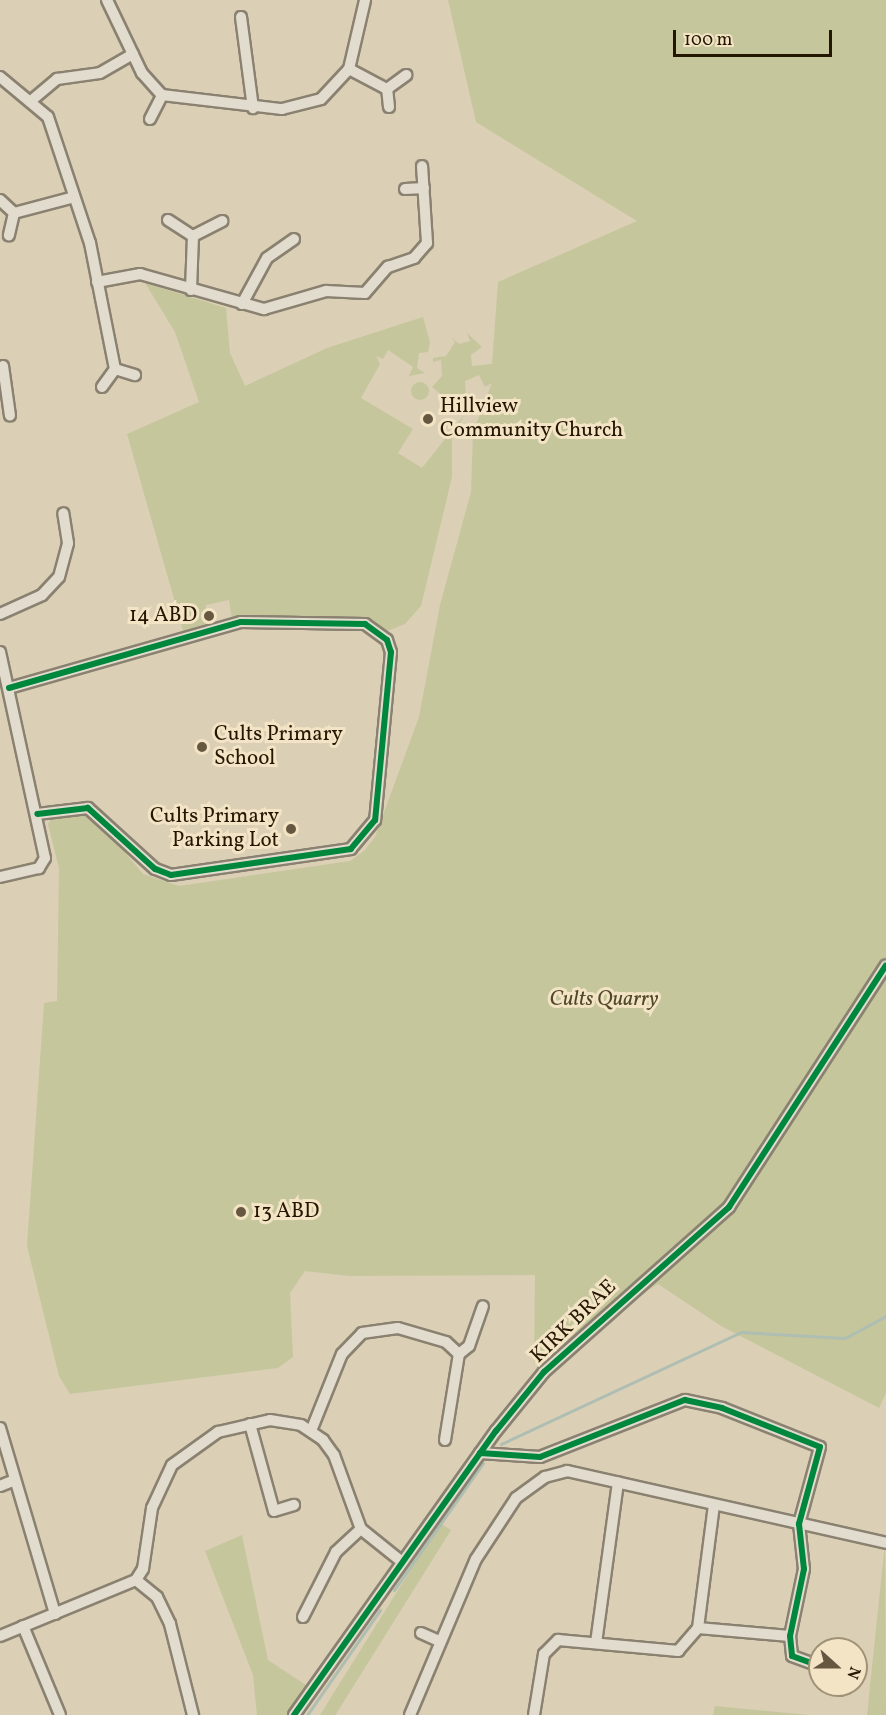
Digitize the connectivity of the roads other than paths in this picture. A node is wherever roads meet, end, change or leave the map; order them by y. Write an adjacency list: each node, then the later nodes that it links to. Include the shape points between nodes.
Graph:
1 (107, 0): 4 (street)
2 (364, 0): 5 (street)
3 (241, 17): 12 (street)
4 (133, 54): 9 (street); 10 (street, via 100,73 57,79)
5 (349, 69): 8 (street); 12 (street, via 321,99 298,108)
6 (406, 75): 8 (street)
7 (0, 77): 10 (street)
8 (387, 88): 11 (street)
9 (162, 95): 12 (street); 13 (street)
10 (32, 100): 17 (street, via 48,117)
11 (389, 107)
12 (253, 108)
13 (150, 119)
14 (422, 166): 15 (street)
15 (424, 188): 16 (street); 27 (street, via 427,243 414,258 388,267 374,289 326,291 277,308)
16 (405, 189)
17 (74, 197): 19 (street); 25 (street)
18 (0, 200): 19 (street)
19 (14, 213): 22 (street)
20 (168, 220): 23 (street)
21 (222, 221): 23 (street)
22 (9, 235)
23 (194, 236): 26 (street)
24 (294, 239): 27 (street, via 267,258)
25 (97, 282): 26 (street, via 140,274); 29 (street)
26 (191, 290): 27 (street)
27 (242, 304)
28 (3, 366): 32 (street)
29 (115, 369): 30 (street); 31 (street)
30 (135, 375)
31 (102, 387)
32 (2, 390): 33 (street)
33 (10, 416)
34 (63, 513): 35 (street, via 68,543 59,577 42,595)
35 (0, 614)
36 (0, 652): 37 (street)
37 (9, 688): 38 (street); 38 (street, via 241,622 365,624 387,640 391,652 375,820 351,849 171,875 155,869 88,808)
38 (37, 814): 39 (street, via 43,864)
39 (0, 877)
40 (886, 965): 47 (street, KIRK BRAE, via 729,1207 544,1372)
41 (483, 1306): 42 (street, via 469,1347)
42 (459, 1354): 45 (street, via 446,1342 398,1328 362,1334 342,1354); 46 (street, via 446,1435)
43 (250, 1424): 45 (street, via 280,1420); 51 (street, via 274,1510); 57 (street, via 210,1437 172,1465 152,1508 143,1569)
44 (0, 1428): 48 (street)
45 (311, 1431): 54 (street, via 334,1455)
46 (460, 1432)
47 (480, 1453): 53 (street, via 540,1457 685,1400 722,1408 820,1447); 56 (street, KIRK BRAE)
48 (15, 1480): 50 (street); 58 (street)
49 (618, 1483): 52 (street); 65 (street, via 567,1471 538,1481 516,1498 469,1571); 66 (street)
50 (0, 1486)
51 (294, 1505)
52 (714, 1505): 53 (street); 61 (street)
53 (800, 1524): 55 (street); 64 (street, via 804,1569)
54 (361, 1529): 56 (street); 59 (street, via 336,1552)
55 (886, 1543)
56 (402, 1562): 70 (street, KIRK BRAE)
57 (136, 1580): 58 (street); 69 (street, via 157,1597 170,1624)
58 (55, 1614): 60 (street)
59 (303, 1617)
60 (23, 1626): 63 (street); 68 (street)
61 (698, 1628): 64 (street); 66 (street, via 678,1651)
62 (421, 1633): 65 (street)
63 (0, 1636)
64 (790, 1636): 67 (street, via 792,1656)
65 (439, 1641): 71 (street)
66 (596, 1643): 72 (street, via 558,1640 547,1647)
67 (808, 1662)
68 (60, 1715)
69 (193, 1715)
70 (294, 1715)
71 (410, 1715)
72 (534, 1715)

